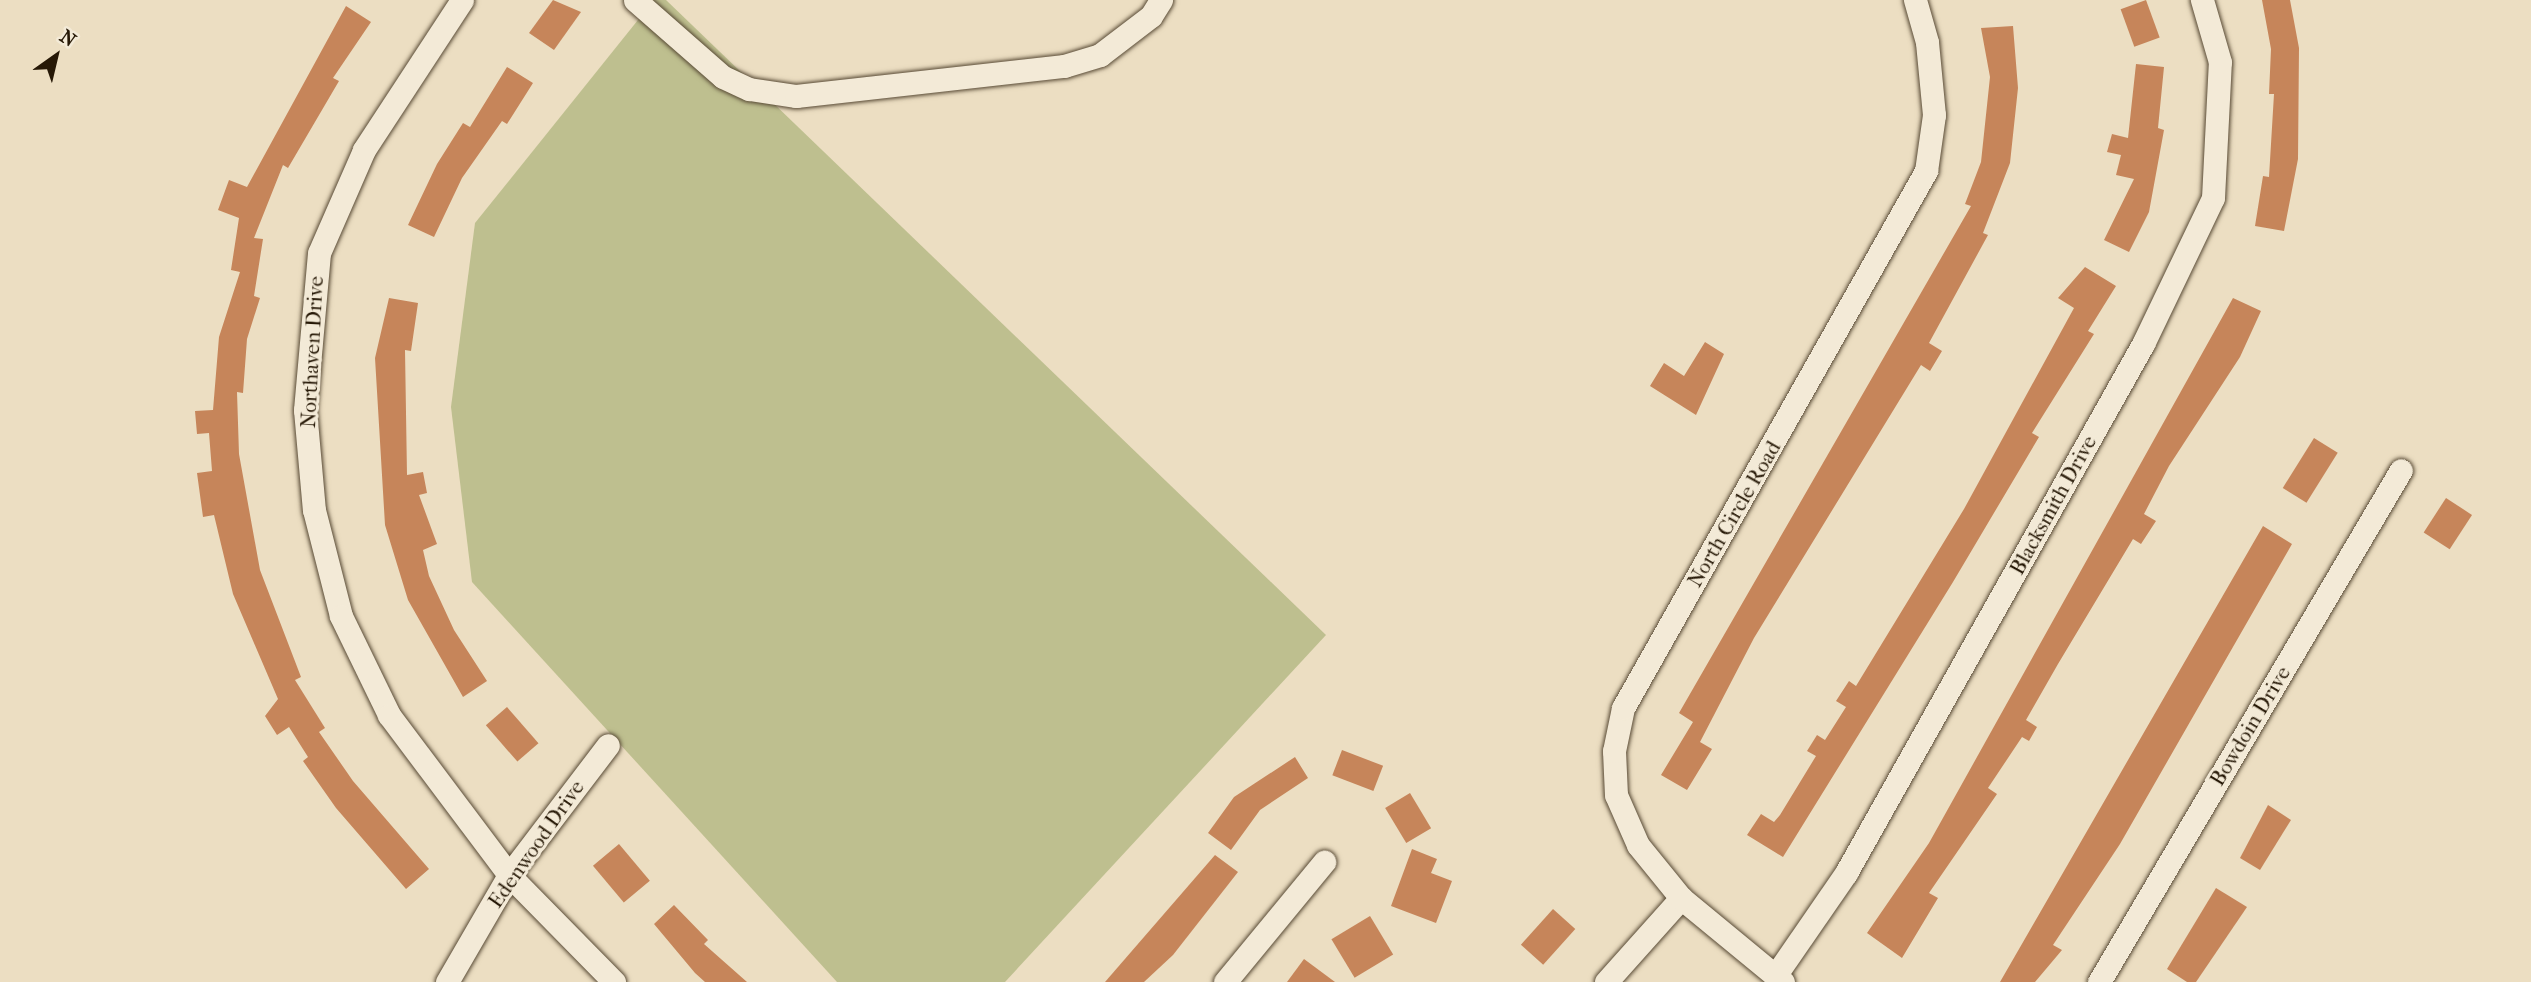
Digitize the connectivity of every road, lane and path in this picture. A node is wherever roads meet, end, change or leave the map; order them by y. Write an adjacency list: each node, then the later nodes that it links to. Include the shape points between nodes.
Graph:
1 (462, 0): 9 (street, Northaven Drive, via 364,150 319,253 305,410 314,510 341,616 389,715)
2 (635, 0): 3 (street, via 723,77 749,89 796,96 1064,66 1100,55 1151,16)
3 (1161, 0)
4 (1915, 0): 10 (street, North Circle Road, via 1927,42 1934,115 1926,171 1623,708 1614,751 1616,795 1638,845)
5 (2202, 0): 11 (street, Blacksmith Drive, via 2220,62 2213,198 2089,440 1846,873)
6 (2401, 470): 16 (street, Bowdoin Drive)
7 (608, 745): 9 (street, Edenwood Drive)
8 (1324, 862): 14 (street)
9 (509, 876): 12 (street, Edenwood Drive); 13 (street, Northaven Drive)
10 (1681, 898): 11 (street, North Circle Road); 15 (street)
11 (1779, 979)
12 (447, 982)
13 (614, 982)
14 (1225, 982)
15 (1606, 982)
16 (2099, 982)

